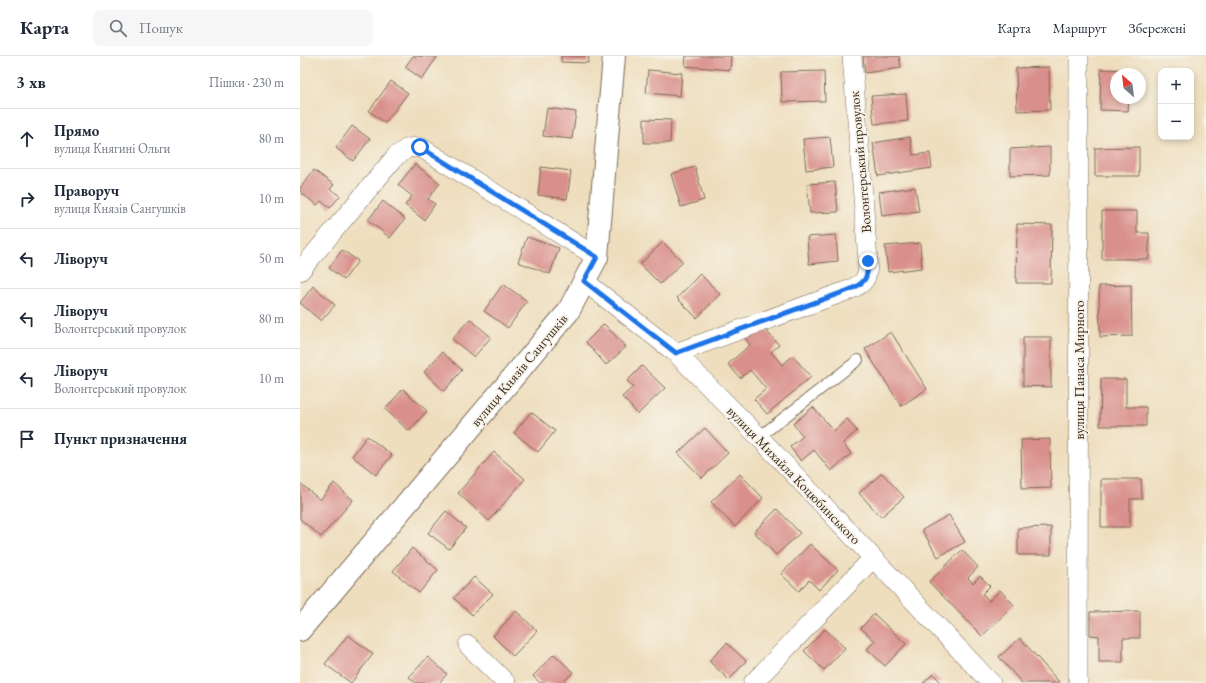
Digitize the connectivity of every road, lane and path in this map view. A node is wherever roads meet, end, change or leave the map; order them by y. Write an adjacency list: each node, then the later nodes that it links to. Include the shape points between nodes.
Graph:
1 (614, 56): 4 (main road, вулиця Князів Сангушків)
2 (852, 56): 7 (street, Волонтерський провулок, via 868,273 861,284 849,290)
3 (1079, 56): 16 (street, вулиця Панаса Мирного)
4 (597, 257): 5 (street, via 420,147 408,148 396,156); 6 (main road, вулиця Князів Сангушків)
5 (300, 271)
6 (584, 281): 7 (street, вулиця Михайла Коцюбинського); 11 (main road, вулиця Князів Сангушків, via 568,312)
7 (676, 353): 9 (street, вулиця Михайла Коцюбинського)
8 (858, 360): 9 (lane)
9 (759, 436): 10 (street, вулиця Михайла Коцюбинського)
10 (873, 558): 14 (street); 15 (street, вулиця Михайла Коцюбинського)
11 (300, 630)
12 (468, 645): 13 (street)
13 (506, 683)
14 (753, 683)
15 (991, 683)
16 (1078, 683)

